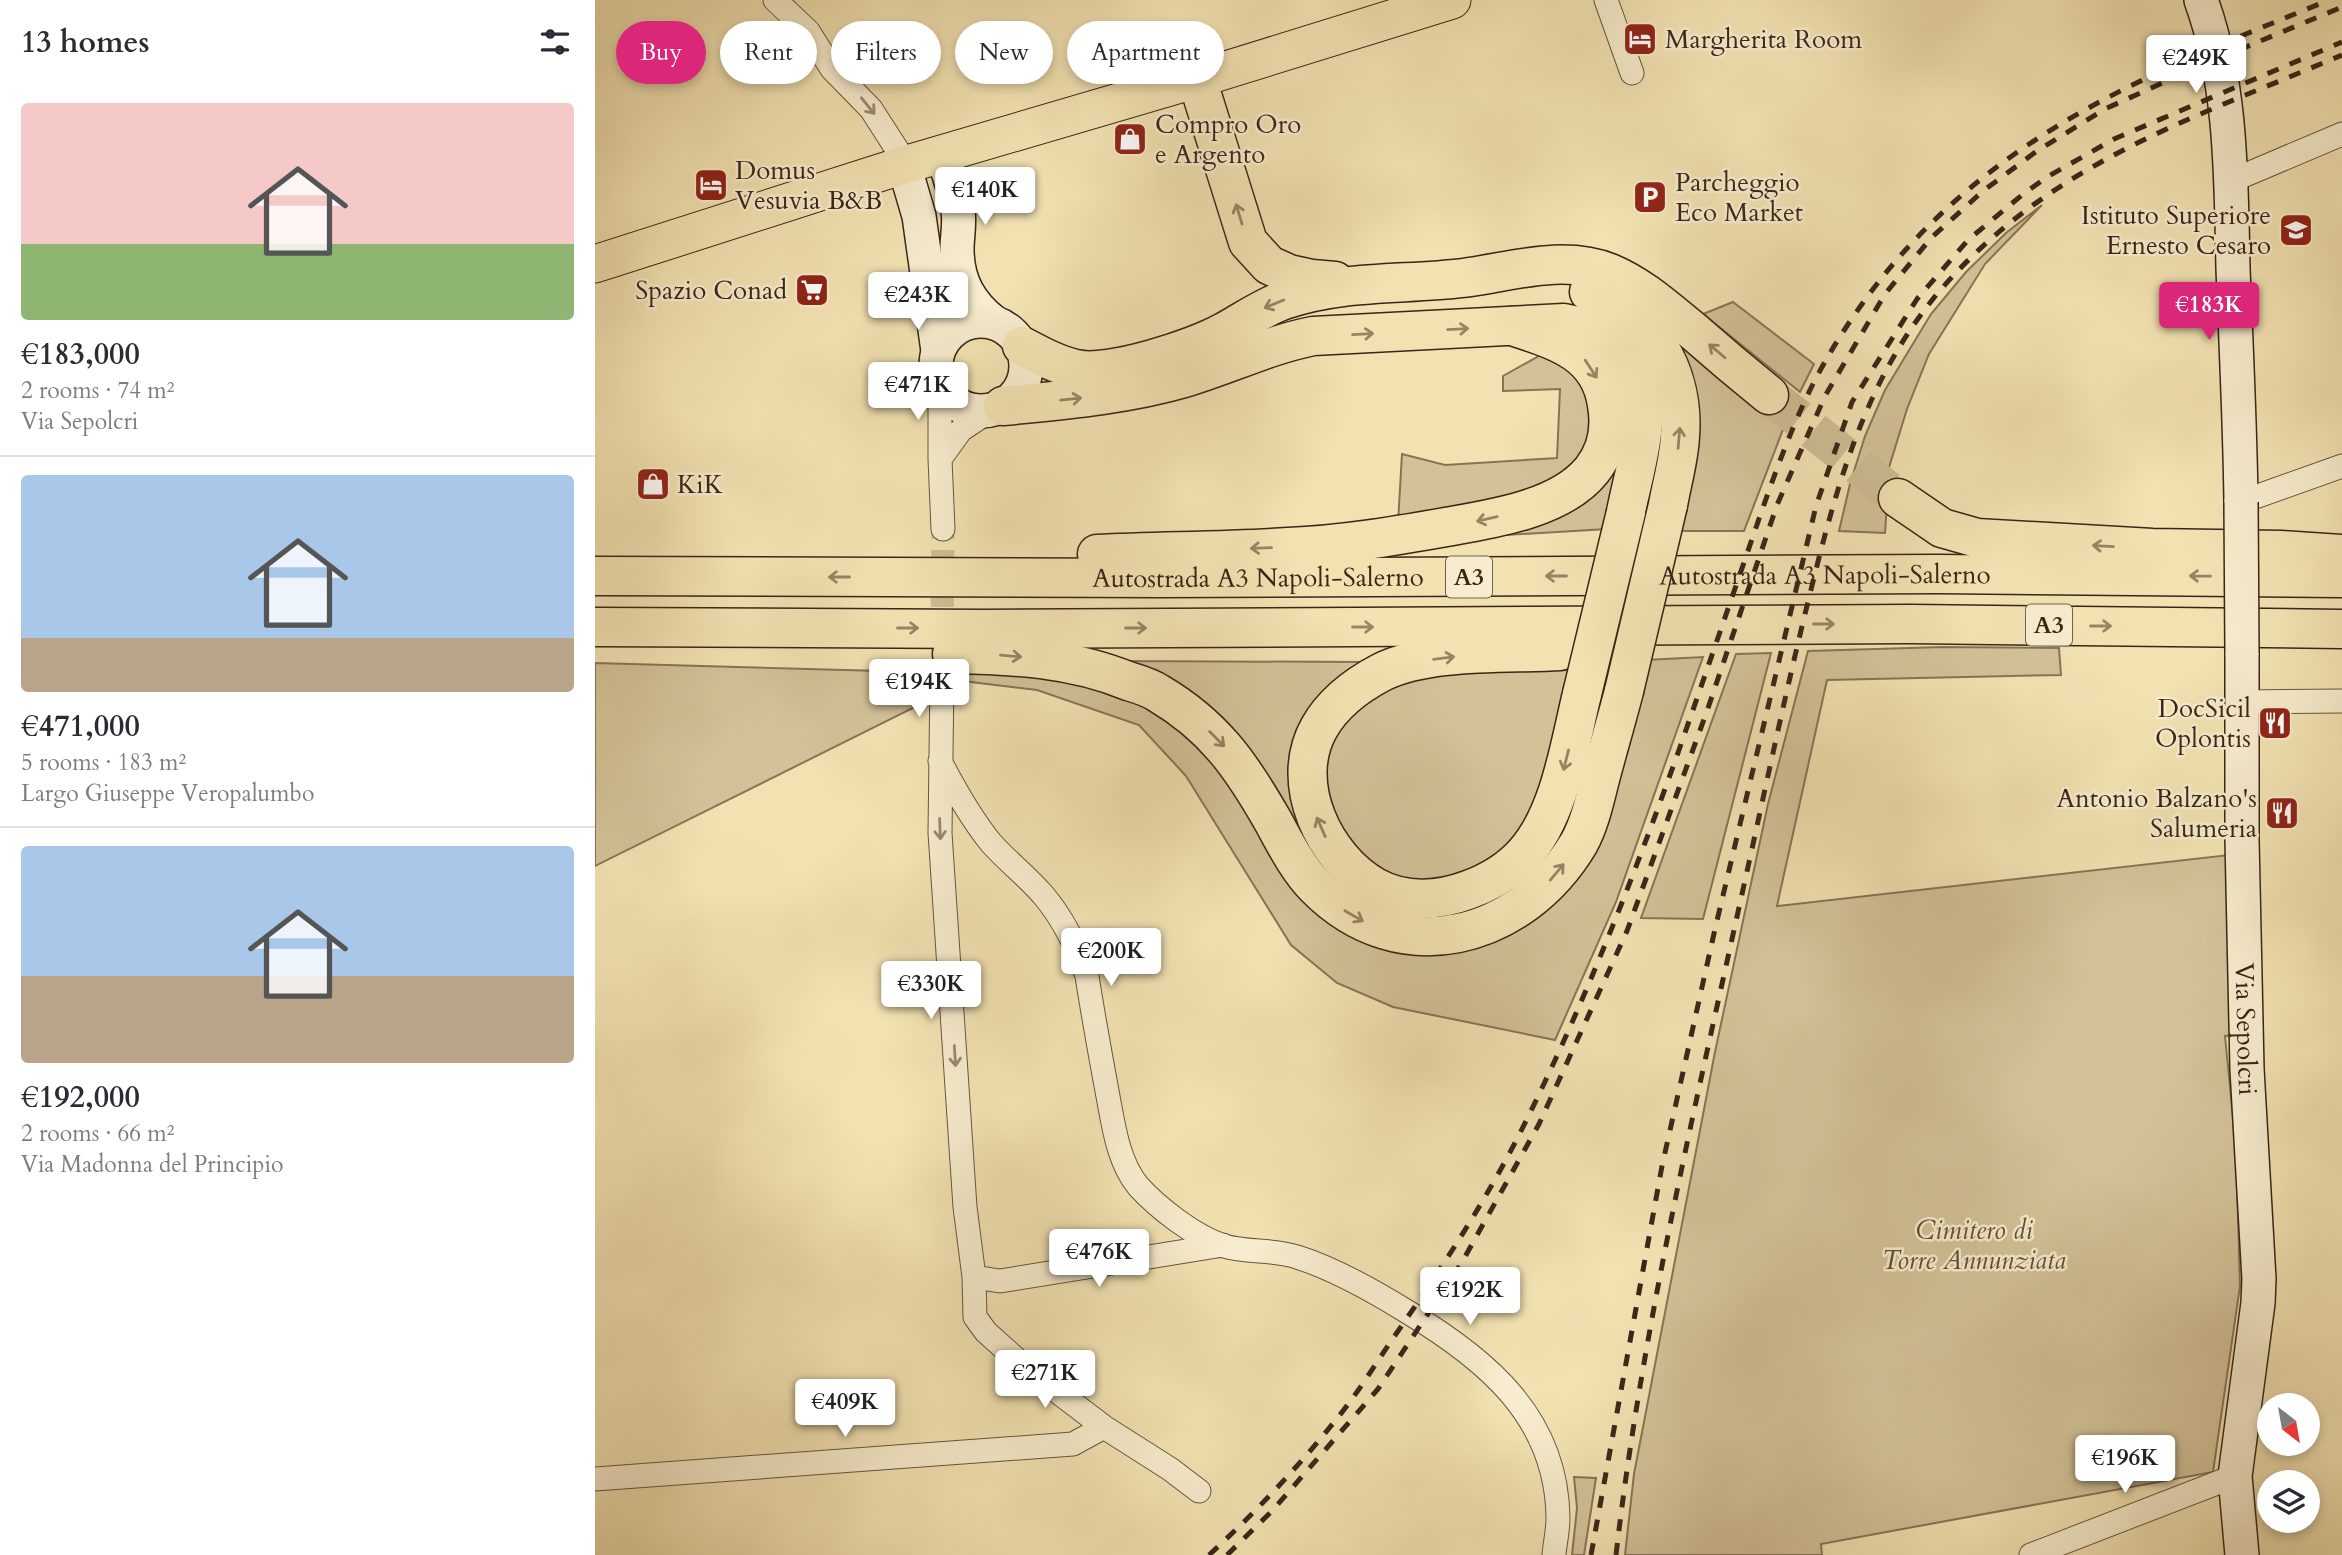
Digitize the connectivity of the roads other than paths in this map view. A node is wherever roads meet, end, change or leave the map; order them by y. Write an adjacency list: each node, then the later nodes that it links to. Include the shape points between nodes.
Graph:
1 (775, 0): 11 (street, one-way to 11, via 808,31 832,69 871,109)
2 (1453, 0): 5 (main road)
3 (1606, 0): 6 (street)
4 (2201, 0): 12 (street, Via Sepolcri, via 2221,70)
5 (1224, 71)
6 (1632, 73)
7 (1180, 84): 10 (main road)
8 (1199, 84): 15 (highway, one-way to 8, via 1289,274 1269,265 1248,242)
9 (2342, 134): 12 (street)
10 (942, 154): 11 (main road); 17 (street, via 959,214 961,281 984,315)
11 (904, 165): 13 (main road); 18 (street, via 919,216)
12 (2231, 181): 25 (street, Via Sepolcri)
13 (595, 264)
14 (1462, 278): 15 (highway); 20 (highway, one-way to 14, via 1657,301 1607,272 1583,266 1537,266); 32 (highway, one-way to 14, bridge, via 703,647 988,654 1061,661 1110,673 1156,692 1225,747 1247,775 1291,853 1314,885 1337,906 1370,925 1410,936 1446,936 1480,928 1511,914 1542,890 1580,841 1589,819 1624,691 1680,435 1679,404 1661,348 1646,327 1621,308 1594,293 1565,285)
15 (1372, 283): 17 (highway, one-way to 17, via 1285,300 1186,348 1128,365 1078,370 1046,358)
16 (1512, 326): 21 (highway, one-way to 16, via 1142,389 1313,336); 29 (highway, one-way to 29, via 1556,341 1587,361 1607,398 1610,421 1602,455 1591,471 1531,508 1403,534 1291,547 1037,557); 31 (highway, one-way to 31, bridge, via 1564,323 1604,337 1630,365 1642,408 1643,432 1626,512 1582,694 1560,784 1525,853 1501,875 1454,895 1421,899 1376,888 1332,849 1319,826 1308,787 1309,760 1318,729 1337,703 1360,684 1410,663 1445,657 1625,649)
17 (1009, 335): 18 (street, via 983,321 961,326); 21 (street, via 1026,360 1026,374 1021,388)
18 (938, 351): 19 (street)
19 (940, 385): 21 (street, via 955,403 978,411); 22 (street)
20 (1769, 395)
21 (997, 408): 22 (street, via 961,430)
22 (940, 459): 26 (street)
23 (2342, 466): 25 (street)
24 (1898, 498): 27 (highway, one-way to 24, via 1977,538 1942,528)
25 (2241, 502): 36 (street, Via Sepolcri, bridge)
26 (943, 529)
27 (2342, 555)
28 (595, 576): 29 (highway, Autostrada A3 Napoli-Salerno / A3, one-way to 28)
29 (876, 578): 30 (highway, Autostrada A3 Napoli-Salerno / A3, one-way to 29, via 1938,573)
30 (2342, 578)
31 (1756, 625): 32 (highway, Autostrada A3 Napoli-Salerno / A3, one-way to 31); 33 (highway, Autostrada A3 Napoli-Salerno / A3, one-way to 33)
32 (598, 627)
33 (2342, 629)
34 (942, 677): 37 (street)
35 (2342, 701): 36 (street)
36 (2242, 702): 41 (street, Via Sepolcri, via 2247,1069 2259,1279)
37 (940, 761): 38 (street, via 966,809 992,844 1044,897 1079,952 1118,1147 1136,1184 1171,1217); 39 (street, one-way to 39, via 953,1034)
38 (1223, 1245): 39 (street, via 1000,1281); 44 (street, via 1296,1256 1369,1288 1445,1334 1498,1377 1528,1417 1549,1462 1557,1499)
39 (974, 1277): 40 (street, via 975,1317 986,1332)
40 (1104, 1427): 42 (street, via 1073,1444); 43 (street)
41 (2235, 1476): 45 (street); 46 (street, Via Sepolcri)
42 (595, 1479)
43 (1199, 1491)
44 (1554, 1555)
45 (2031, 1555)
46 (2242, 1555)

